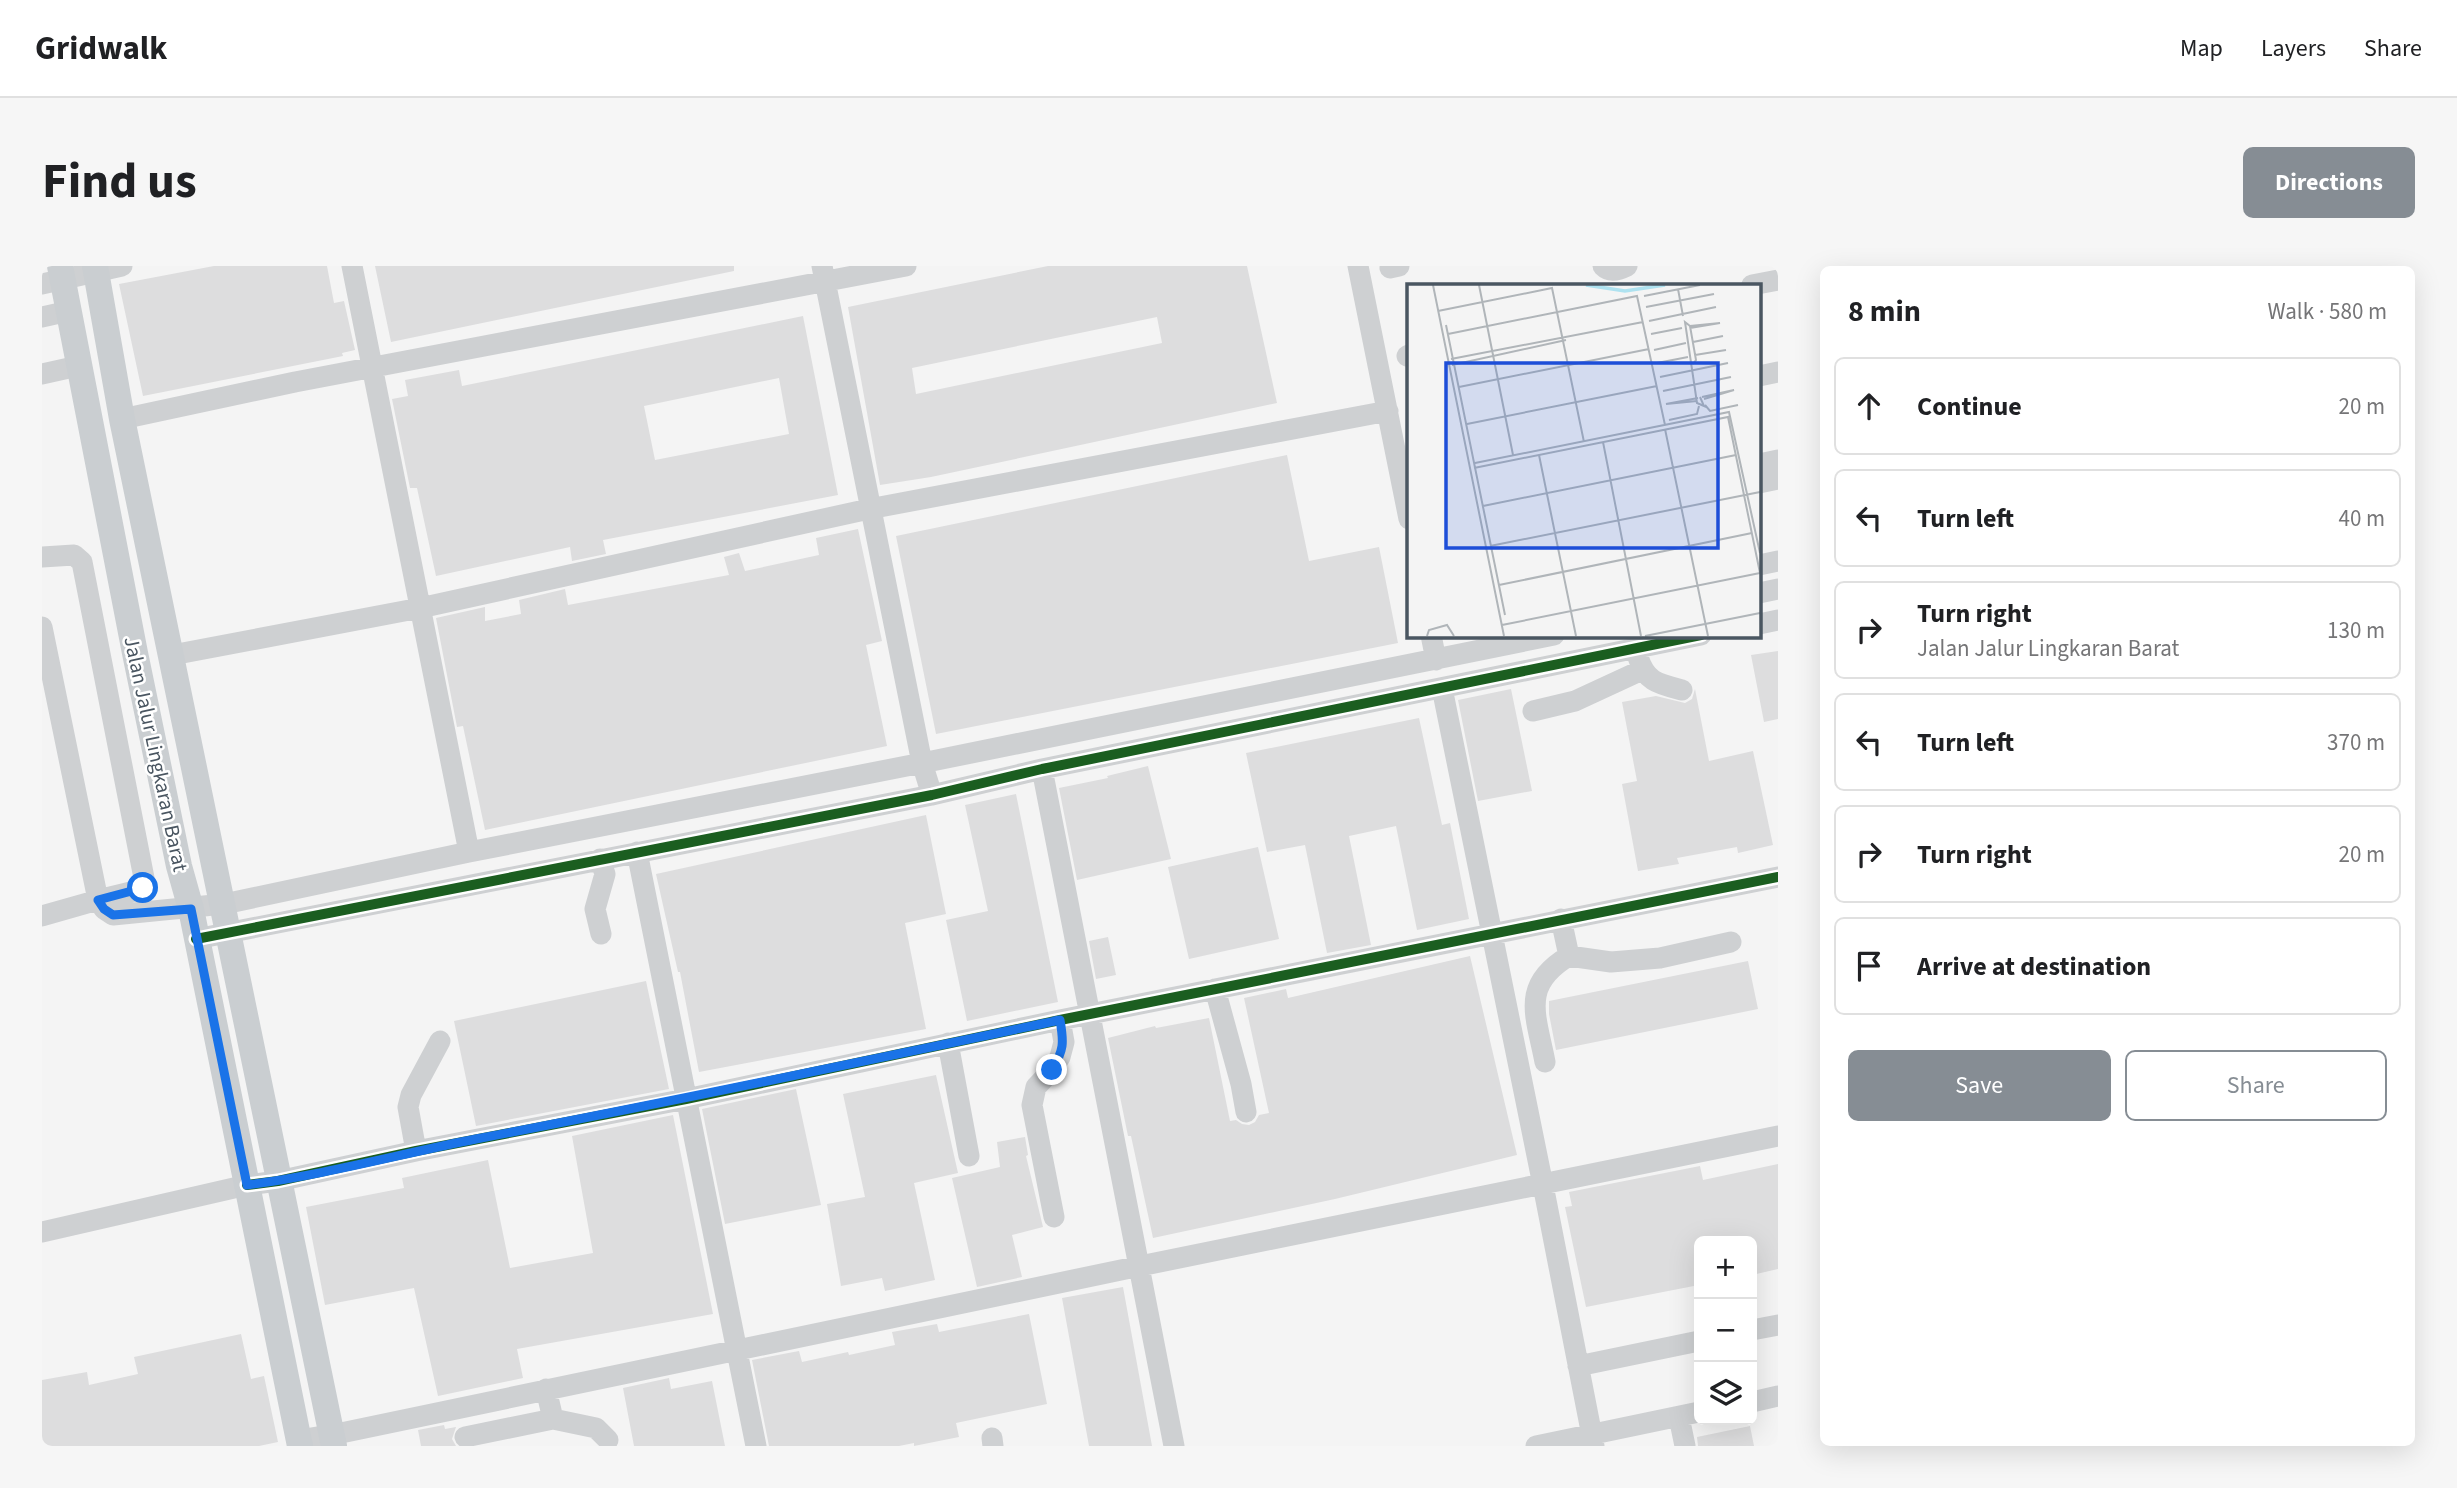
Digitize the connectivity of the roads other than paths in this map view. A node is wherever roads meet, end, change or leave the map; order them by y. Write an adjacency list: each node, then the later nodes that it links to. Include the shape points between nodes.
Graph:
1 (122, 266): 5 (street)
2 (352, 266): 13 (street)
3 (906, 266): 6 (street)
4 (1358, 266): 17 (street)
5 (96, 269): 7 (street); 18 (main road, Jalan Jalur Lingkaran Barat)
6 (823, 274): 13 (street); 23 (street)
7 (55, 277): 10 (main road, Jalan Jalur Lingkaran Barat)
8 (1778, 280): 9 (street)
9 (1757, 284)
10 (69, 311): 11 (street); 12 (main road, Jalan Jalur Lingkaran Barat)
11 (42, 317)
12 (78, 366): 15 (street); 53 (main road, Jalan Jalur Lingkaran Barat)
13 (372, 368): 18 (street); 30 (street)
14 (1778, 372): 16 (street)
15 (42, 374)
16 (1760, 376)
17 (1388, 411): 23 (street); 24 (street)
18 (122, 419): 38 (main road, Jalan Jalur Lingkaran Barat)
19 (1778, 460): 20 (street)
20 (1760, 464)
21 (1778, 479): 22 (street)
22 (1760, 483)
23 (869, 509): 30 (street); 44 (street)
24 (1407, 509)
25 (42, 557): 51 (street, via 74,555 82,562 145,883 139,890)
26 (1778, 561): 27 (street)
27 (1760, 565)
28 (1778, 589): 29 (street)
29 (1760, 593)
30 (419, 608): 38 (street); 47 (street)
31 (1778, 620): 32 (street)
32 (1760, 624)
33 (42, 627): 51 (street)
34 (1431, 637): 39 (street)
35 (1545, 637): 39 (street)
36 (1690, 637): 37 (street)
37 (1635, 648): 40 (street); 41 (street)
38 (172, 655): 52 (main road, Jalan Jalur Lingkaran Barat)
39 (1436, 660): 44 (street)
40 (1642, 670): 42 (street, via 1655,682); 43 (street, via 1575,701)
41 (1442, 688): 45 (street); 57 (street)
42 (1682, 690)
43 (1533, 711)
44 (922, 763): 46 (street); 47 (street)
45 (1042, 769): 46 (street); 63 (street)
46 (932, 795): 48 (street)
47 (469, 852): 52 (street)
48 (637, 852): 49 (street); 68 (street)
49 (600, 859): 56 (street); 58 (street, via 605,874 595,909)
50 (1778, 877): 55 (street)
51 (98, 900): 53 (street, via 113,915); 54 (street)
52 (224, 904): 53 (street); 56 (main road, Jalan Jalur Lingkaran Barat)
53 (191, 909): 59 (main road, Jalan Jalur Lingkaran Barat)
54 (42, 916)
55 (1561, 919): 57 (street); 61 (street)
56 (228, 933): 59 (street); 73 (main road, Jalan Jalur Lingkaran Barat)
57 (1491, 933): 62 (street); 75 (street)
58 (601, 934)
59 (196, 939): 74 (main road, Jalan Jalur Lingkaran Barat)
60 (1731, 942): 61 (street, via 1660,958 1611,962)
61 (1569, 956): 67 (street, via 1546,971 1536,992 1534,1004)
62 (1215, 989): 63 (street); 69 (street)
63 (1089, 1014): 64 (street); 78 (street)
64 (1060, 1020): 66 (street); 76 (street, via 1064,1042 1060,1057 1036,1087 1032,1105)
65 (440, 1041): 71 (street, via 408,1107)
66 (948, 1043): 68 (street); 72 (street)
67 (1545, 1062)
68 (686, 1099): 71 (street); 82 (street)
69 (1245, 1112)
70 (1778, 1136): 75 (street)
71 (416, 1151): 73 (street)
72 (969, 1156)
73 (278, 1181): 74 (street); 90 (main road, Jalan Jalur Lingkaran Barat)
74 (247, 1185): 77 (street); 93 (main road, Jalan Jalur Lingkaran Barat)
75 (1543, 1185): 78 (street); 83 (street)
76 (1054, 1217)
77 (42, 1232)
78 (1140, 1266): 82 (street); 95 (street)
79 (1778, 1325): 80 (street)
80 (1757, 1329)
81 (1694, 1342): 83 (street)
82 (738, 1351): 84 (street); 94 (street)
83 (1578, 1366): 92 (street)
84 (546, 1389): 88 (street); 90 (street)
85 (1778, 1396): 86 (street)
86 (1757, 1401)
87 (1689, 1415): 92 (street); 97 (street)
88 (553, 1419): 89 (street); 91 (street, via 596,1428)
89 (464, 1437)
90 (333, 1440): 93 (street)
91 (608, 1440)
92 (1592, 1440): 96 (street)
93 (300, 1443)
94 (756, 1446)
95 (1174, 1446)
96 (1536, 1446)
97 (1685, 1446)

